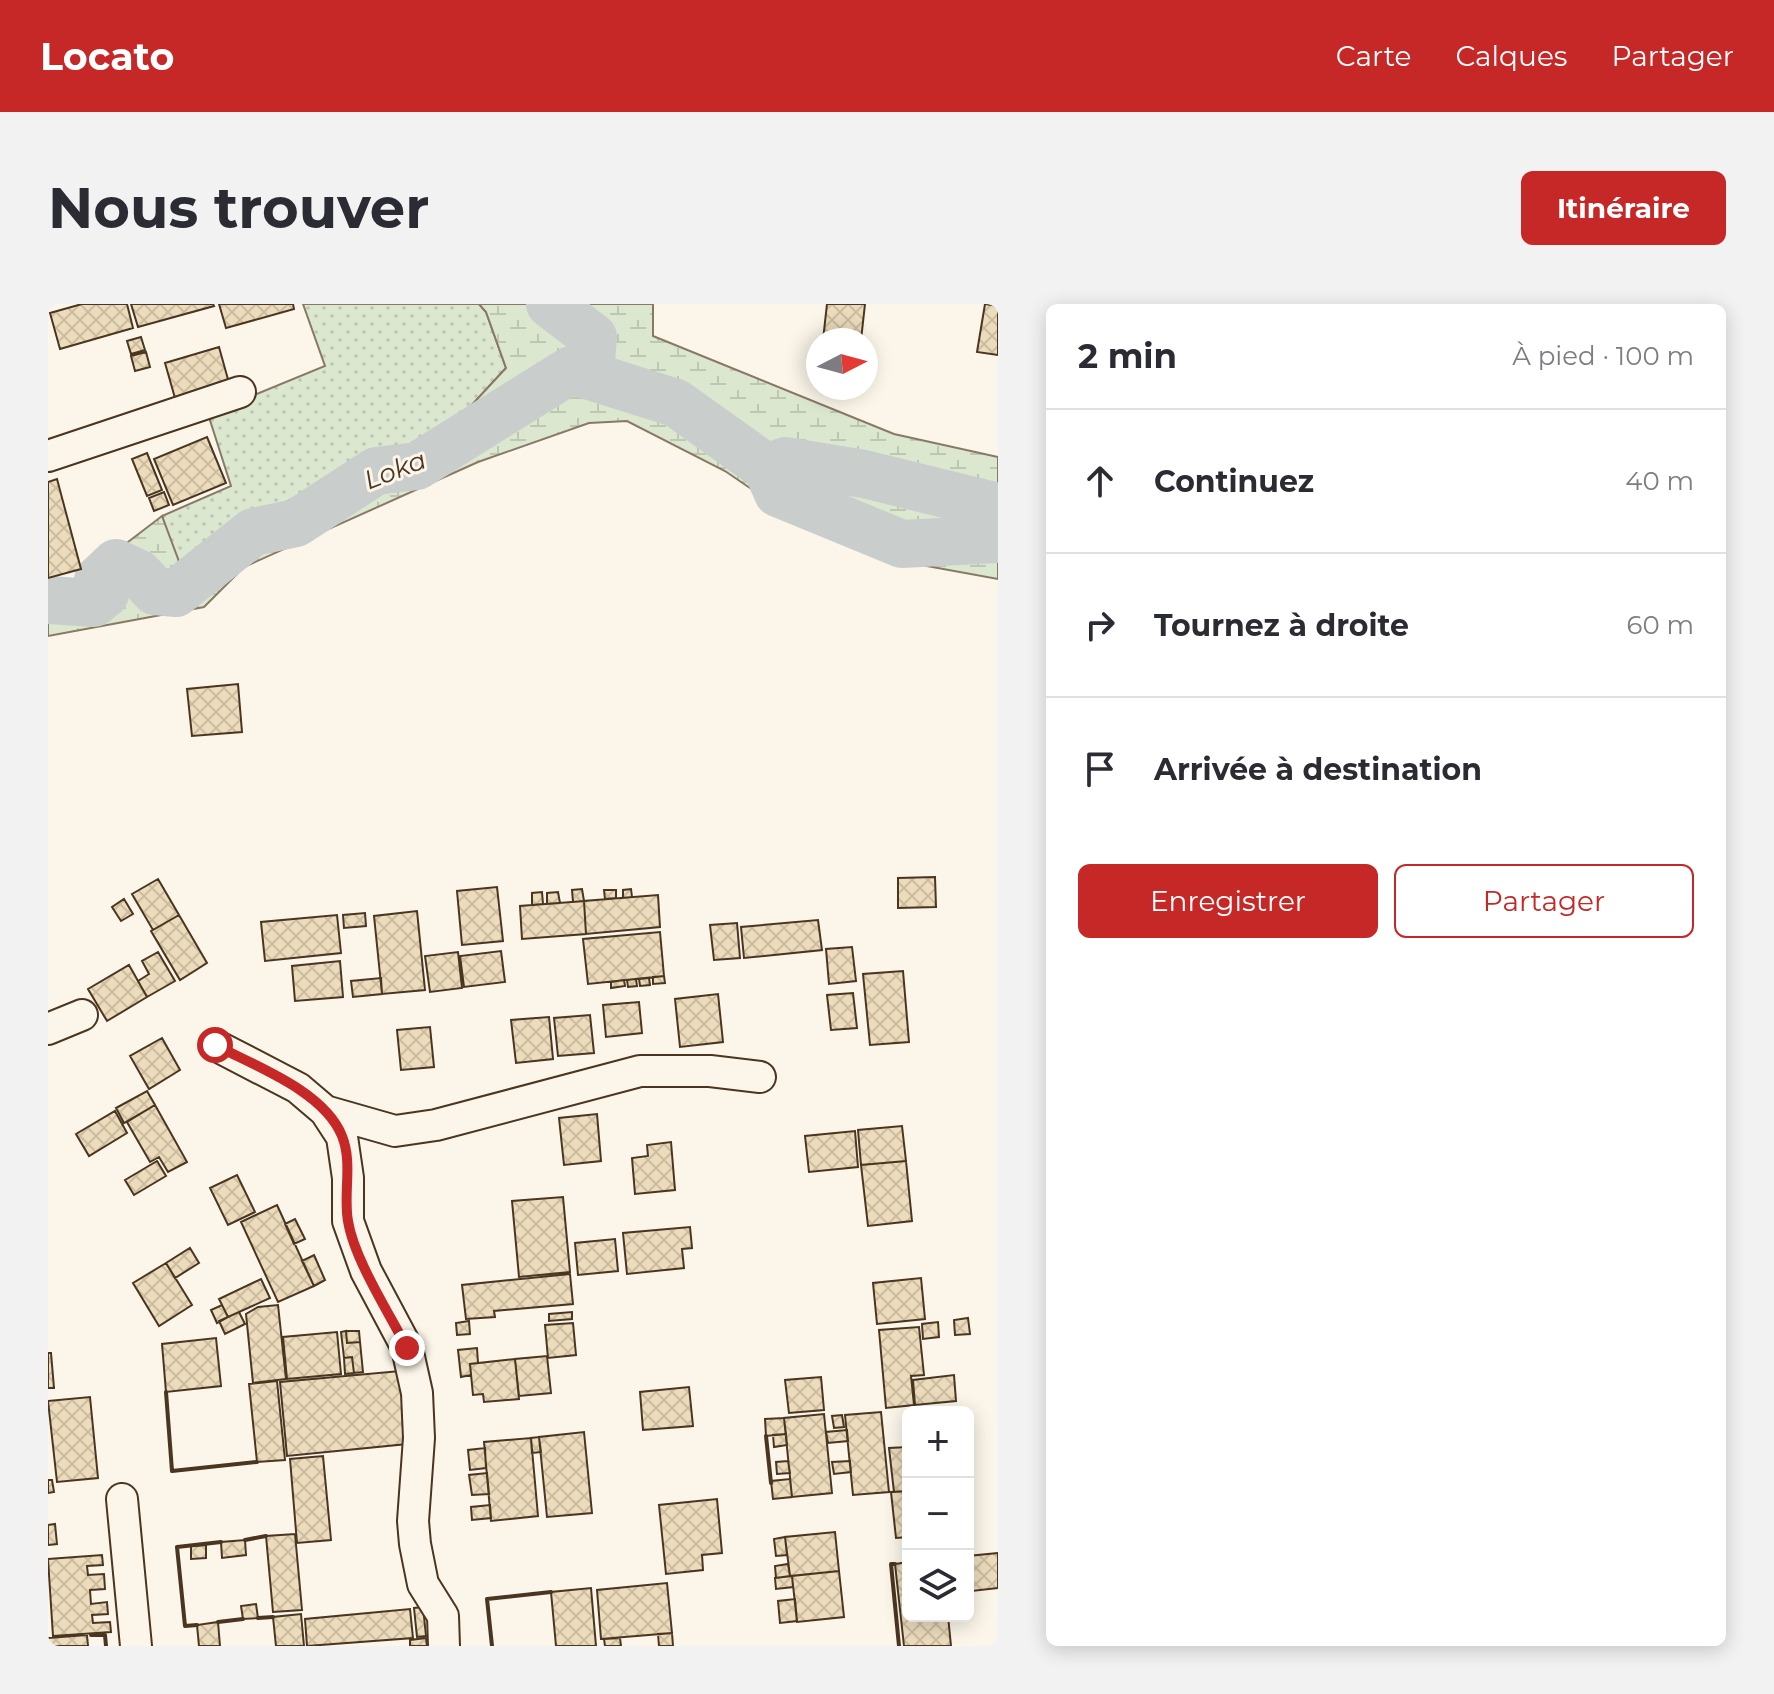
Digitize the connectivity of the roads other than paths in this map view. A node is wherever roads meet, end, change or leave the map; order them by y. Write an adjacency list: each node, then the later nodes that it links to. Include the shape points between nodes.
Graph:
1 (240, 392): 2 (street)
2 (48, 456)
3 (82, 1015): 4 (street)
4 (48, 1029)
5 (215, 1045): 7 (street, via 298,1088)
6 (760, 1077): 8 (street, via 640,1071)
7 (325, 1111): 8 (street); 9 (street, via 342,1137)
8 (395, 1131): 9 (street, via 371,1148)
9 (348, 1178): 12 (street, via 348,1221 366,1271 407,1348 417,1393 414,1533 423,1584 443,1616)
10 (122, 1499): 11 (street)
11 (136, 1646)
12 (444, 1646)

